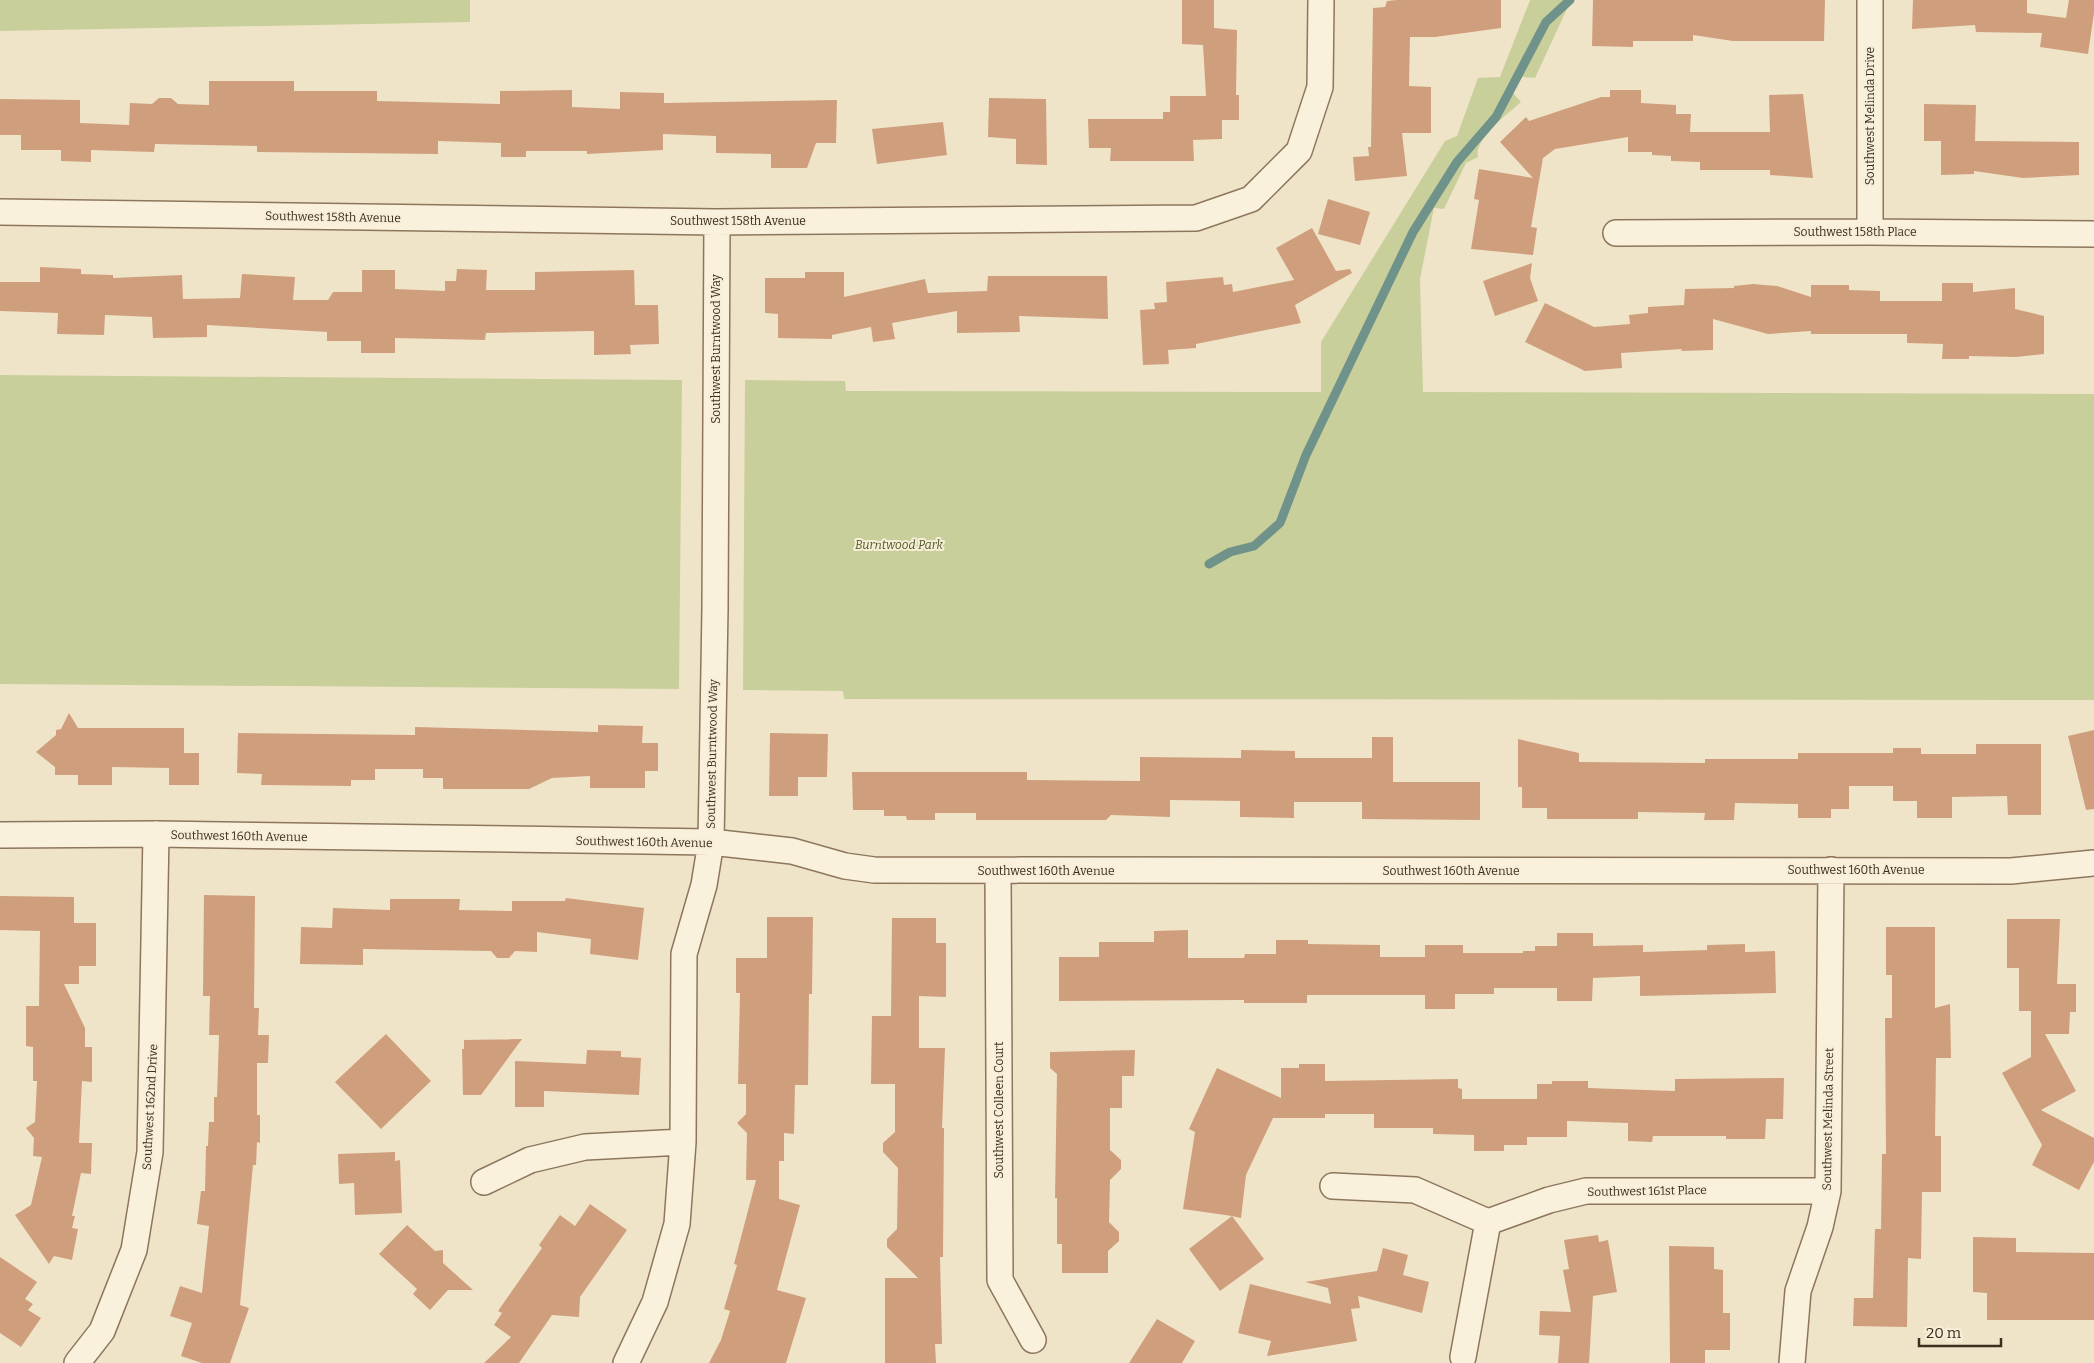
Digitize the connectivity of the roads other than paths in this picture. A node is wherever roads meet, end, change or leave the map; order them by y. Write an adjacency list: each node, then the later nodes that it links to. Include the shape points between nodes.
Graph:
1 (1321, 0): 4 (street, Southwest 158th Avenue, via 1320,87 1299,151 1251,199 1196,218)
2 (1870, 0): 6 (street, Southwest Melinda Drive)
3 (0, 212): 4 (street, Southwest 158th Avenue)
4 (717, 222): 10 (street, Southwest Burntwood Way)
5 (1616, 232): 6 (street, Southwest 158th Place)
6 (1870, 232): 7 (street, Southwest 158th Place)
7 (2094, 234)
8 (156, 834): 9 (street, Southwest 160th Avenue); 10 (street, Southwest 160th Avenue); 21 (street, Southwest 162nd Drive, via 150,1152 134,1250 102,1331)
9 (0, 836)
10 (711, 842): 13 (street, Southwest 160th Avenue, via 792,851 845,866 874,870); 14 (street, Southwest Burntwood Way, via 704,885 684,954)
11 (2094, 863): 12 (street, Southwest 160th Avenue, via 2011,871)
12 (1831, 870): 13 (street, Southwest 160th Avenue); 17 (street, Southwest Melinda Street)
13 (998, 871): 19 (street, Southwest Colleen Court, via 1000,1280)
14 (683, 1142): 15 (street, via 585,1147 530,1160); 22 (street, Southwest Burntwood Way, via 677,1224 655,1302)
15 (484, 1182)
16 (1334, 1186): 18 (street, via 1415,1190)
17 (1828, 1190): 18 (street, Southwest 161st Place, via 1586,1191 1549,1200); 23 (street, Southwest Melinda Street, via 1820,1226 1798,1291)
18 (1488, 1222): 20 (street)
19 (1033, 1340)
20 (1464, 1357)
21 (77, 1363)
22 (626, 1363)
23 (1792, 1363)

